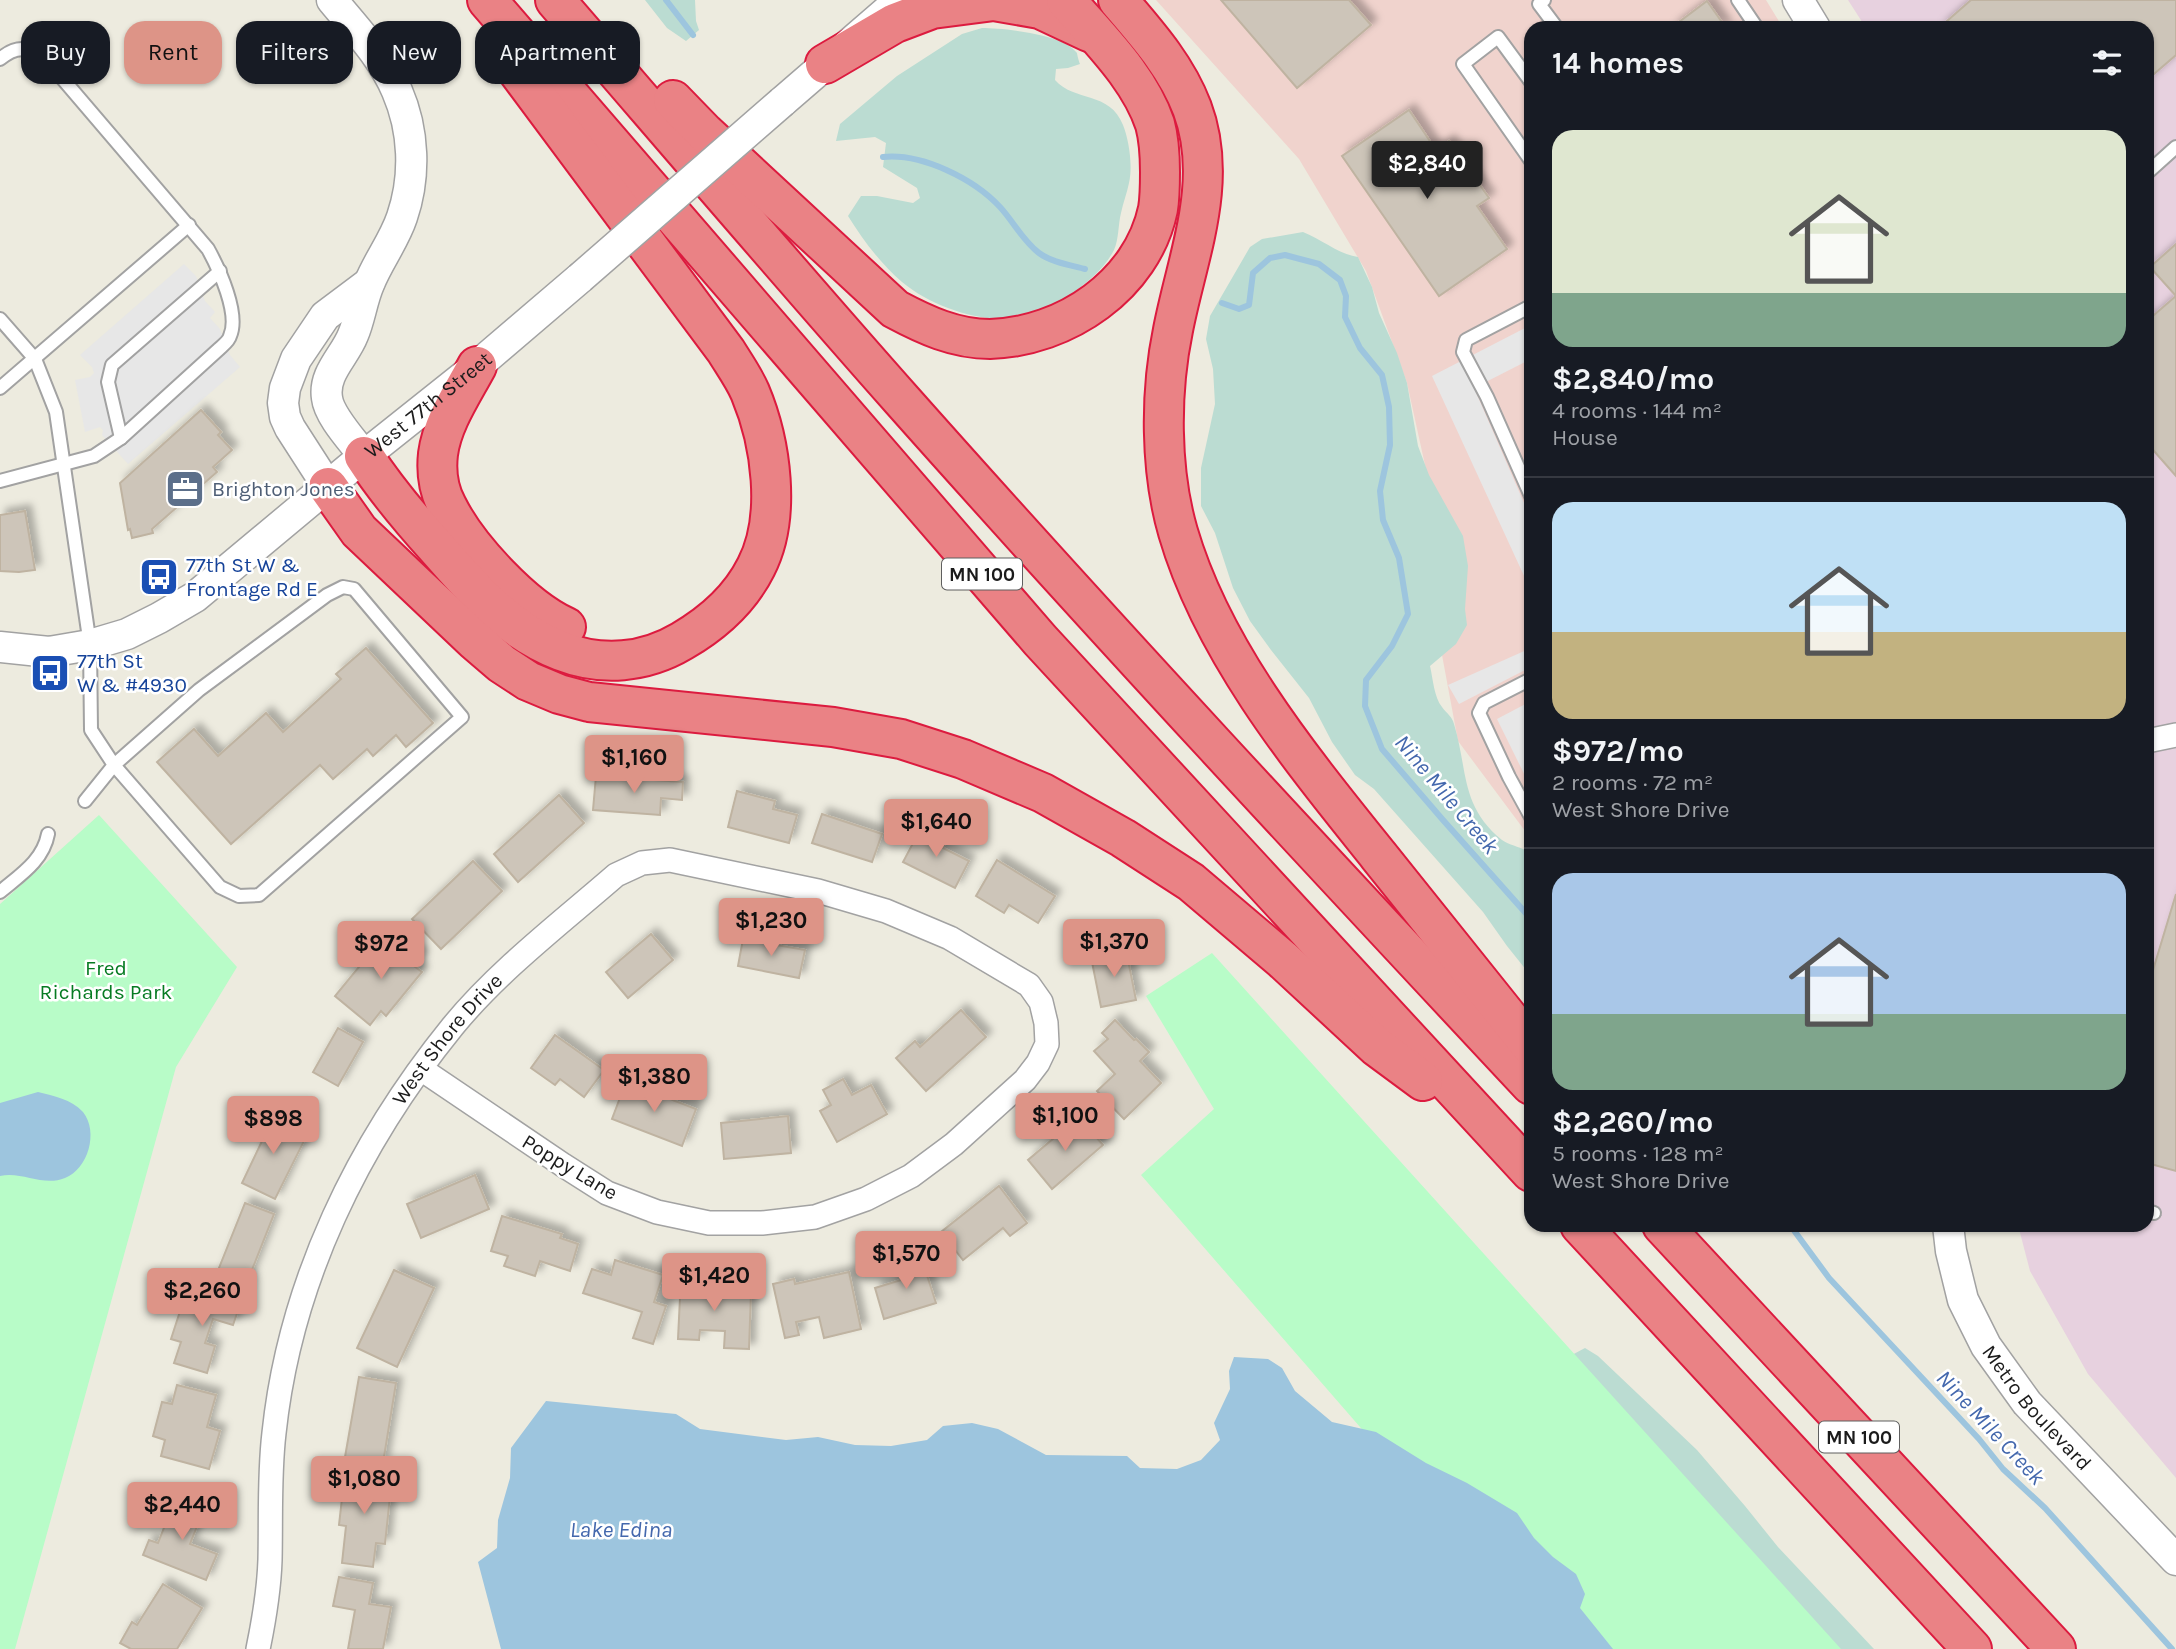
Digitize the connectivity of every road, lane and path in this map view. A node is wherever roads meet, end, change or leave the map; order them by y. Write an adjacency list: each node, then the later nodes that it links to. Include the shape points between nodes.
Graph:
1 (332, 0): 24 (street, via 379,59 397,90 412,153 403,215)
2 (468, 0): 38 (highway, via 726,351 750,391 766,439 769,533 757,567 738,595 712,621 670,648)
3 (487, 0): 51 (highway, MN 100, via 1040,640)
4 (555, 0): 50 (highway, MN 100, via 1002,512)
5 (576, 0): 15 (highway, via 705,133 895,309 929,327 988,339 1017,337 1079,315 1117,284 1149,234 1160,184 1155,126 1144,97)
6 (900, 0): 17 (street, West 77th Street)
7 (1066, 0): 15 (highway)
8 (1118, 0): 48 (highway, via 1169,61 1201,140 1199,221 1173,329 1164,423 1177,530 1197,586 1266,708 1314,775)
9 (1738, 0): 13 (lane)
10 (1798, 0): 14 (street)
11 (1542, 2): 12 (lane)
12 (1553, 21)
13 (1752, 21)
14 (1811, 21)
15 (1097, 36): 17 (highway, via 1040,9 994,1 932,9 895,23)
16 (0, 59): 22 (lane, via 22,49 50,64)
17 (825, 64): 28 (street, West 77th Street, bridge)
18 (1524, 72): 20 (lane, via 1499,37 1463,64)
19 (2176, 147): 21 (lane)
20 (1524, 151)
21 (2154, 167)
22 (189, 225): 23 (lane); 27 (lane)
23 (220, 271): 30 (lane, via 232,312 230,337); 30 (lane, via 112,365 108,382)
24 (369, 283): 31 (street, via 353,336 327,387 330,408); 35 (street, via 325,316 296,359 285,388 285,417)
25 (1524, 310): 33 (lane, via 1466,340 1463,352)
26 (0, 319): 27 (lane)
27 (35, 359): 29 (lane); 32 (lane, via 56,412)
28 (477, 366): 31 (street, West 77th Street); 38 (highway, via 446,425 438,454 437,477 447,506 468,538 527,603 584,636)
29 (0, 388)
30 (121, 438): 32 (lane, via 94,456)
31 (364, 456): 35 (street, West 77th Street); 38 (highway, via 388,493 502,618 562,652)
32 (64, 464): 34 (lane); 36 (lane)
33 (1524, 480)
34 (0, 481)
35 (328, 487): 36 (street, West 77th Street, via 195,597 127,634); 51 (highway, via 359,531 474,640 502,664 548,690 589,702 833,727 901,739 1043,793 1191,882 1377,1047)
36 (90, 645): 37 (street, West 77th Street, via 49,652); 42 (lane, via 91,730)
37 (0, 647)
38 (612, 662)
39 (1524, 683): 44 (lane, via 1484,703 1479,713)
40 (2176, 735): 41 (street)
41 (2154, 740)
42 (114, 765): 42 (lane, via 220,887 239,896 259,895 462,717 354,589 343,587 199,690); 43 (lane)
43 (85, 802)
44 (1524, 805)
45 (48, 834): 46 (lane, via 38,859)
46 (0, 892)
47 (1010, 972): 49 (street, West Shore Drive, via 886,911 697,865 670,860 642,863 616,875 491,986); 49 (street, Poppy Lane, via 1041,1002 1046,1023 1047,1044 1025,1080 911,1176 815,1217 709,1223 657,1212 607,1193)
48 (1524, 1037)
49 (421, 1069): 57 (street, West Shore Drive, via 376,1134 344,1192 309,1278 287,1355 274,1432 270,1562)
50 (1524, 1077)
51 (1494, 1132): 52 (highway, MN 100)
52 (1524, 1164)
53 (1586, 1232): 58 (highway, MN 100)
54 (1669, 1232): 59 (highway, MN 100)
55 (1949, 1232): 56 (street, Metro Boulevard, via 1963,1300 1986,1346 2027,1403)
56 (2176, 1560)
57 (258, 1649)
58 (1972, 1649)
59 (2056, 1649)

